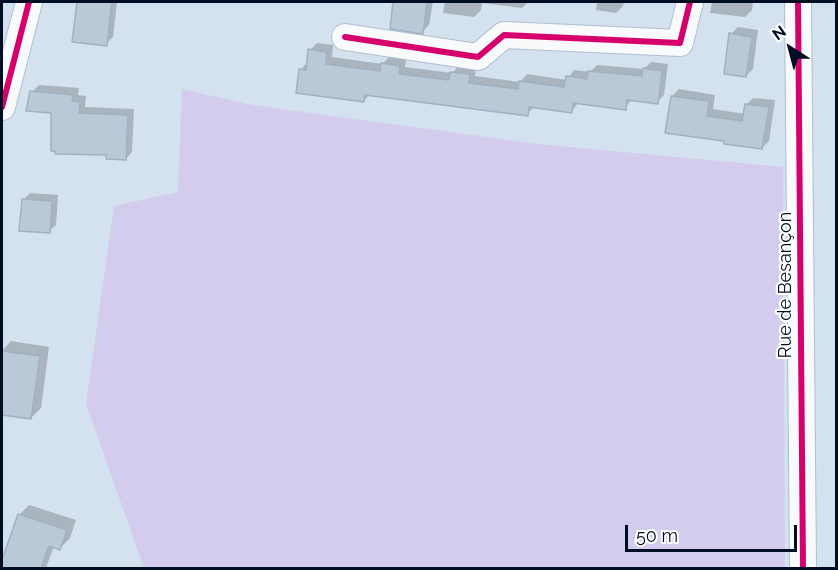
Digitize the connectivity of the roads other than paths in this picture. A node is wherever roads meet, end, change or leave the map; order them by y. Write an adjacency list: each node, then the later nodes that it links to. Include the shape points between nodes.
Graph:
1 (29, 2): 5 (street)
2 (690, 2): 4 (street, via 680,43 504,35 478,57)
3 (798, 2): 6 (street, Rue de Besançon)
4 (345, 37)
5 (2, 107)
6 (803, 568)

